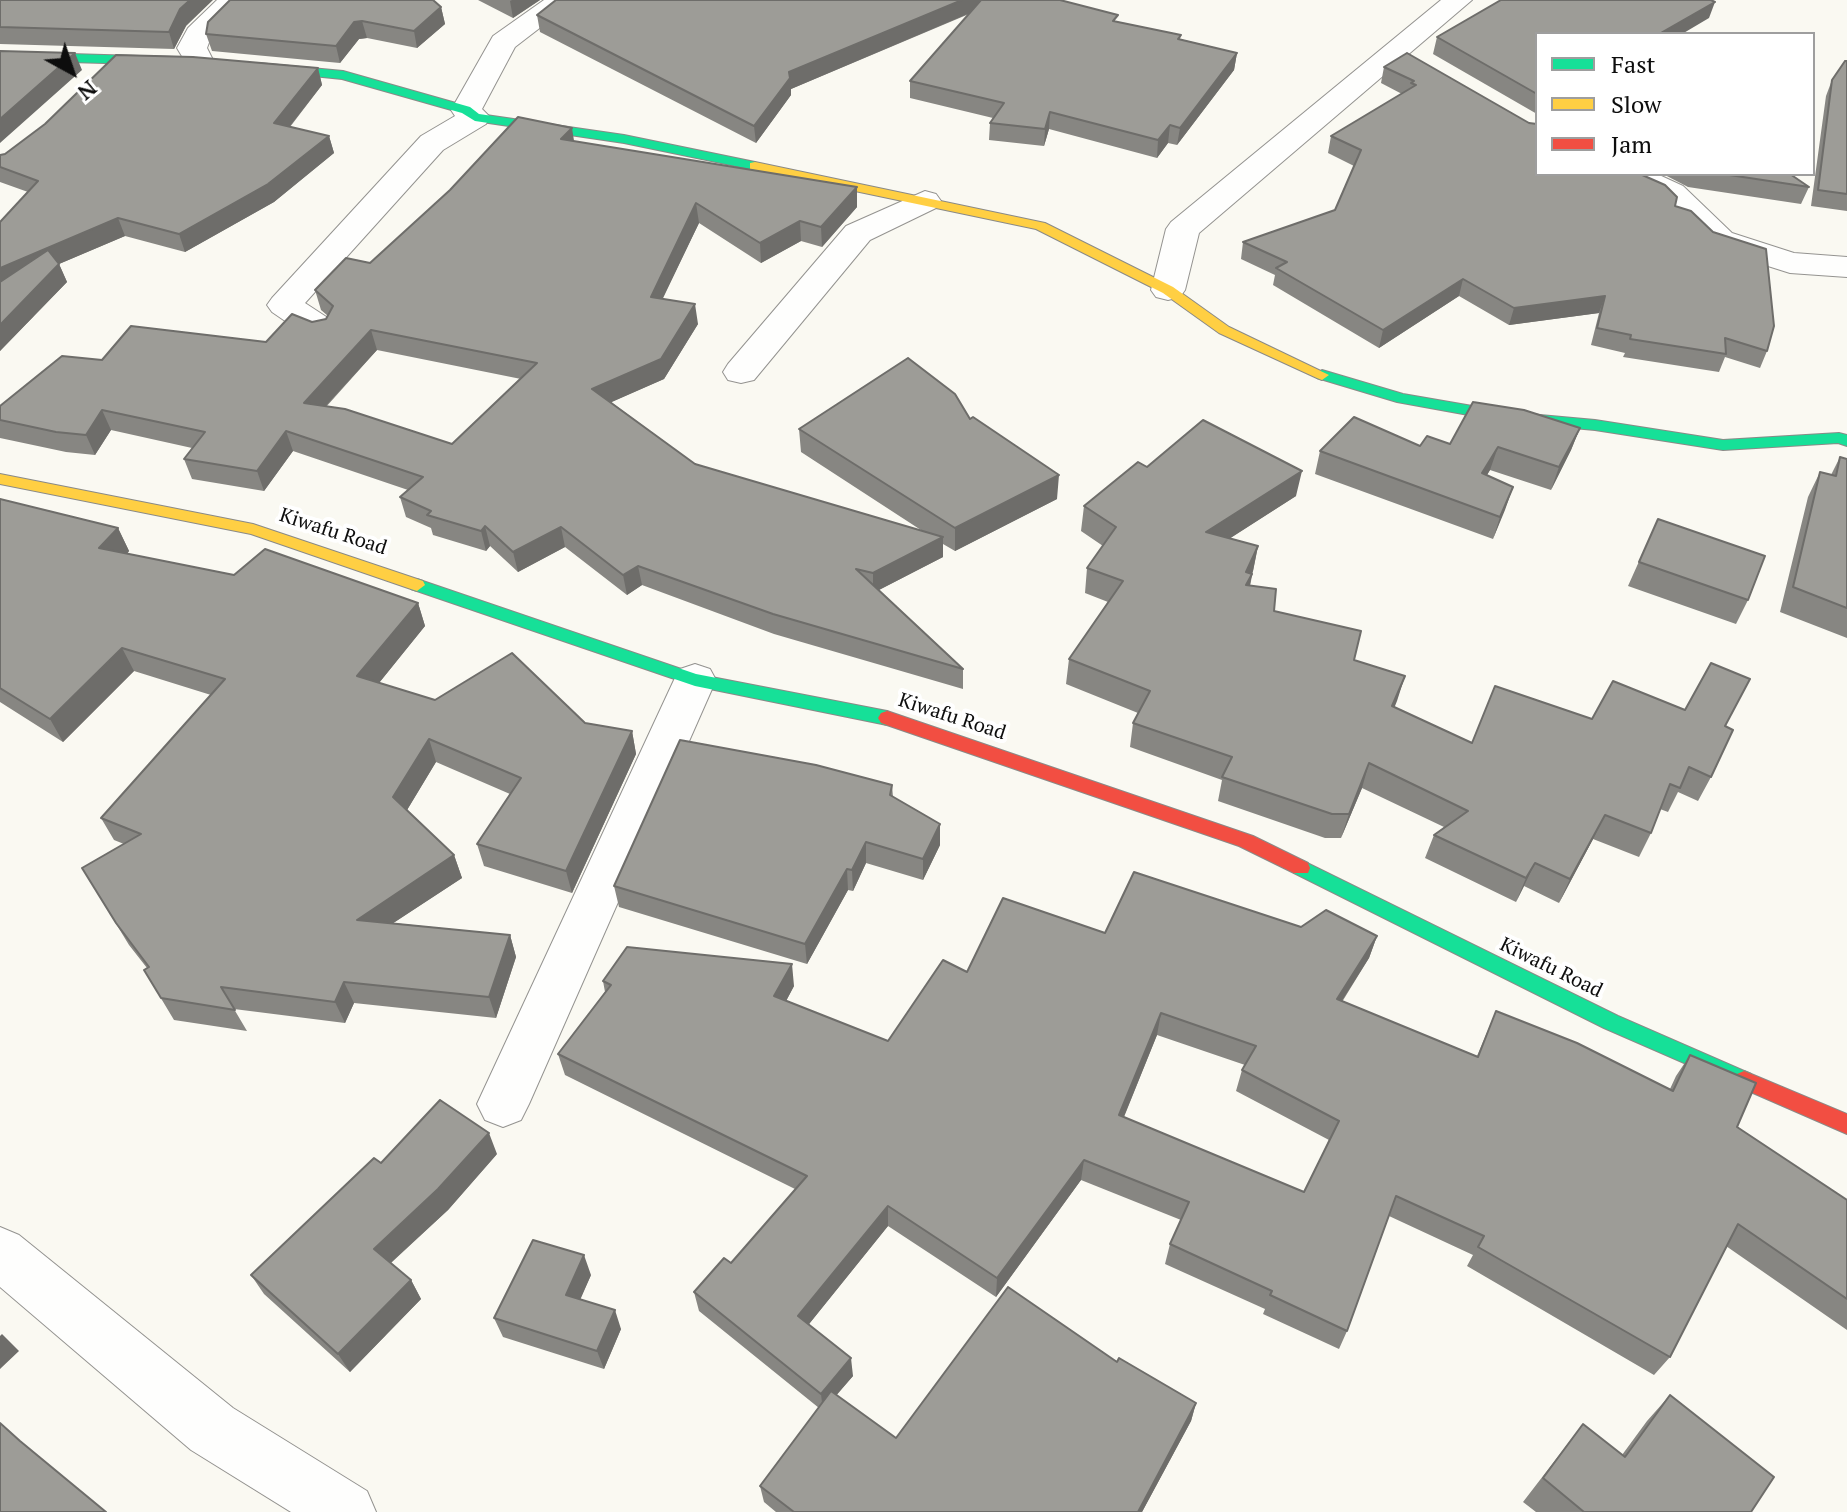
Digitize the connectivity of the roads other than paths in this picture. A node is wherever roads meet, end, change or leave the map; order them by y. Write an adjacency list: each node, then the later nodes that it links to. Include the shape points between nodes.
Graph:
1 (233, 0): 6 (street, via 198,34 192,48)
2 (562, 0): 9 (street, via 503,42)
3 (1458, 0): 13 (street, via 1412,57 1183,229)
4 (0, 56): 5 (street)
5 (115, 59): 6 (street); 8 (street)
6 (206, 63)
7 (240, 65): 9 (street, via 343,75)
8 (83, 90)
9 (471, 114): 11 (street, via 624,139); 14 (street, via 432,143 284,305)
10 (1635, 176): 12 (street, via 1672,193 1720,240 1790,263)
11 (925, 201): 13 (street, via 1040,226); 15 (street, via 858,233)
12 (1847, 267)
13 (1168, 290): 16 (street, via 1224,330 1316,373 1402,399 1723,445)
14 (319, 328)
15 (741, 372)
16 (1847, 441)
17 (0, 479): 18 (street, Kiwafu Road, via 253,529)
18 (695, 680): 19 (street); 20 (street, Kiwafu Road, via 900,721 1246,841 1611,1022)
19 (503, 1104)
20 (1847, 1124)
21 (0, 1253): 22 (street, via 212,1429)
22 (346, 1512)

